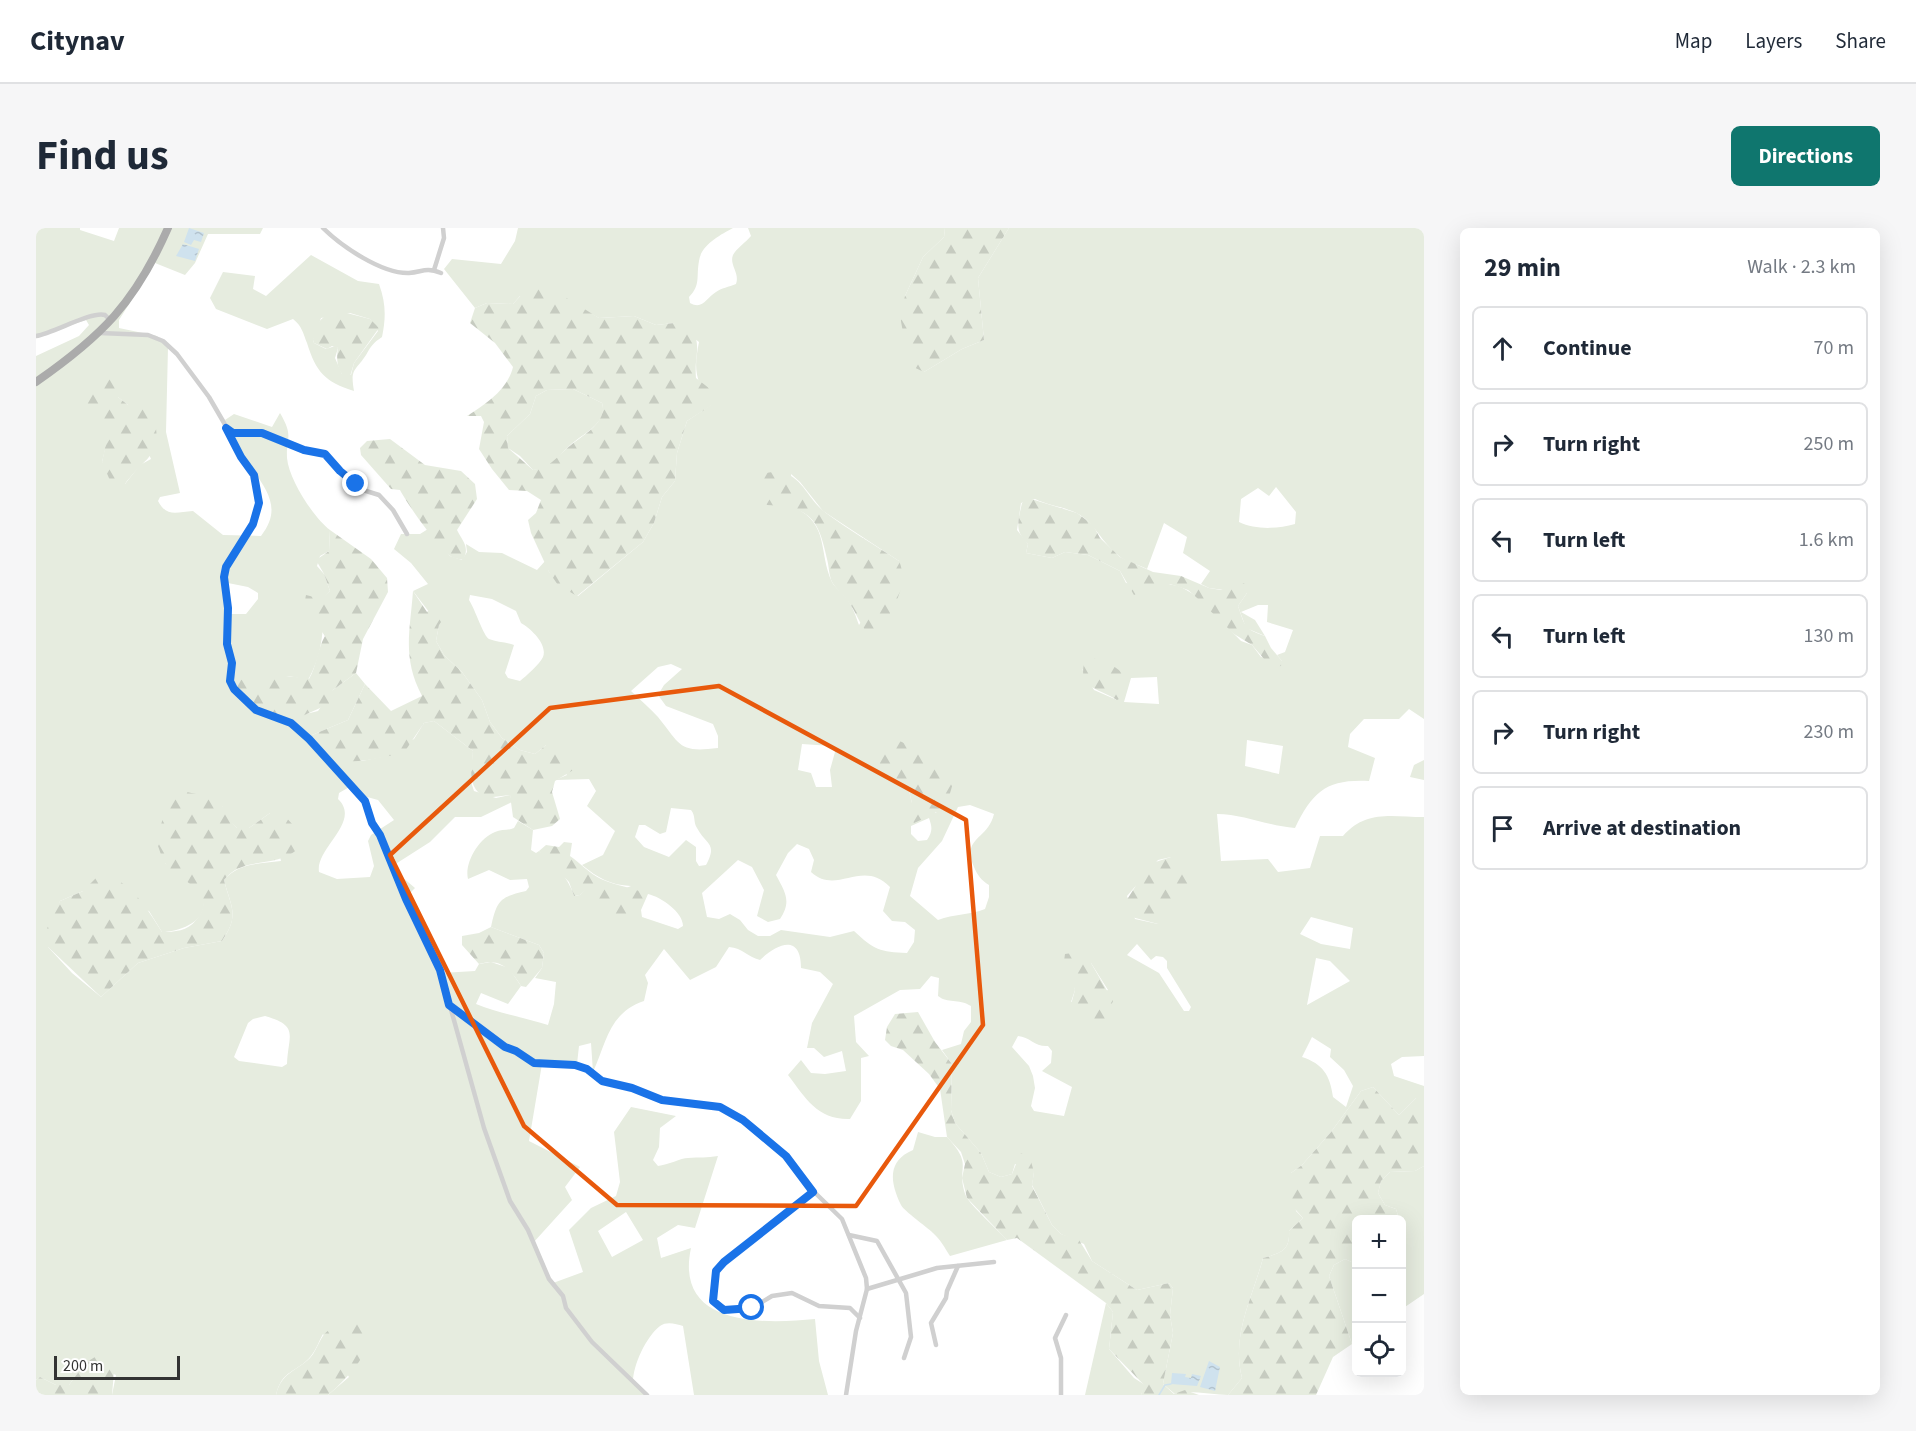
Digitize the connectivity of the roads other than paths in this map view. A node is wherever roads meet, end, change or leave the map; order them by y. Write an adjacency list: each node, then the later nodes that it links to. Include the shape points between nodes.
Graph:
1 (168, 228): 6 (main road, via 140,282)
2 (323, 228): 4 (street, via 352,254 406,273)
3 (443, 228): 4 (street, via 444,238)
4 (434, 270): 5 (street)
5 (441, 273)
6 (111, 321): 7 (main road); 8 (street, via 105,315 94,314)
7 (100, 333): 9 (main road); 10 (street, via 148,335 163,341 195,377)
8 (36, 336)
9 (36, 382)
10 (226, 428): 11 (street, via 233,433 249,431 276,437 304,450 325,454 363,490 379,495); 12 (street, via 254,475 259,503 253,524 226,567 224,577 227,644 232,663 230,681 256,710 291,723 365,801 440,970)
11 (407, 534)
12 (449, 1005): 13 (street, via 505,1047 534,1063 575,1065 602,1081 662,1100 720,1107 743,1120 786,1156); 23 (street, via 501,1180 549,1279 577,1324)
13 (813, 1192): 14 (street, via 842,1219); 20 (street, via 724,1262 716,1271 713,1301 729,1311 752,1308 772,1296 792,1293 819,1306 850,1308)
14 (849, 1234): 17 (street, via 877,1241); 18 (street)
15 (994, 1262): 16 (street)
16 (958, 1266): 17 (street); 21 (street, via 931,1323)
17 (900, 1280): 18 (street); 22 (street, via 906,1293 911,1337)
18 (867, 1289): 20 (street)
19 (1066, 1315): 25 (street, via 1055,1338 1061,1358)
20 (860, 1318): 24 (street)
21 (936, 1345)
22 (904, 1358)
23 (647, 1395)
24 (846, 1395)
25 (1061, 1395)

